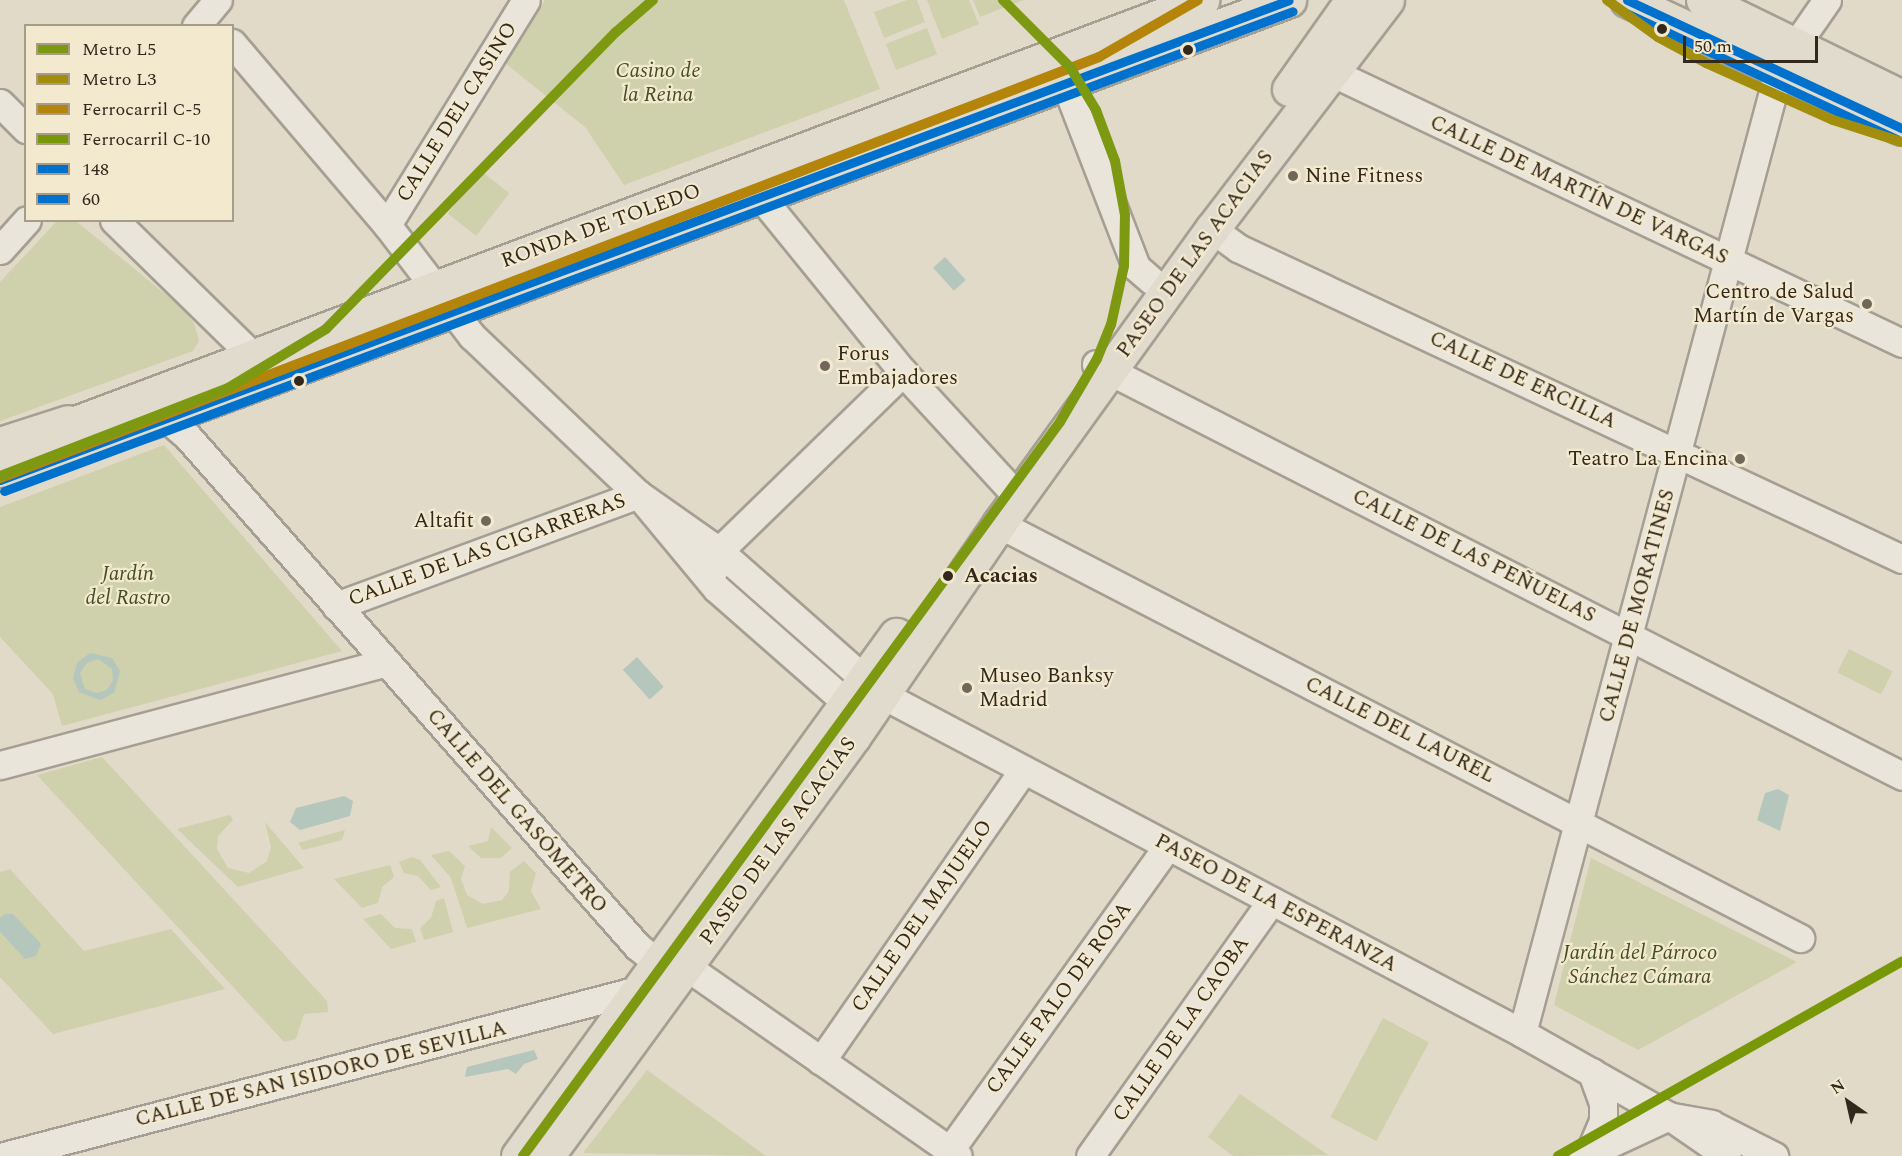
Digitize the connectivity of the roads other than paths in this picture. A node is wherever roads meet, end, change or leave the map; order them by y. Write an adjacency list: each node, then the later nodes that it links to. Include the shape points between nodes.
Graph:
1 (526, 0): 22 (street, CALLE DEL CASINO)
2 (1202, 0): 27 (main road, RONDA DE TOLEDO)
3 (1290, 0): 14 (main road, RONDA DE TOLEDO)
4 (1352, 0): 9 (main road, PASEO DE LAS ACACIAS)
5 (1388, 0): 13 (main road, PASEO DE LAS ACACIAS)
6 (1627, 0): 12 (main road)
7 (1703, 0): 10 (main road)
8 (1827, 0): 10 (street, CALLE DE MORATINES)
9 (1334, 14): 13 (street); 26 (main road, PASEO DE LAS ACACIAS)
10 (1797, 43): 12 (street, CALLE DE MORATINES); 15 (main road)
11 (234, 46): 22 (street)
12 (1779, 69): 18 (main road); 25 (street, CALLE DE MORATINES)
13 (1329, 71): 23 (main road, PASEO DE LAS ACACIAS); 25 (street, CALLE DE MARTÍN DE VARGAS)
14 (1064, 80): 19 (main road, RONDA DE TOLEDO); 26 (street, via 1136,267)
15 (1902, 97)
16 (0, 103): 17 (street)
17 (24, 127)
18 (1902, 128)
19 (760, 196): 27 (main road, RONDA DE TOLEDO); 31 (street)
20 (25, 222): 24 (street)
21 (116, 222): 29 (street)
22 (387, 225): 27 (street)
23 (1212, 229): 30 (main road, PASEO DE LAS ACACIAS); 36 (street, CALLE DE ERCILLA, via 1239,248)
24 (2, 242)
25 (1730, 262): 28 (street, CALLE DE MARTÍN DE VARGAS); 36 (street, CALLE DE MORATINES)
26 (1151, 280): 30 (main road, PASEO DE LAS ACACIAS)
27 (443, 300): 29 (main road, RONDA DE TOLEDO); 33 (main road, RONDA DE TOLEDO); 40 (street)
28 (1902, 343)
29 (253, 356): 32 (main road, RONDA DE TOLEDO)
30 (1102, 368): 39 (main road, PASEO DE LAS ACACIAS); 46 (street, CALLE DE LAS PEÑUELAS)
31 (903, 372): 39 (street); 42 (street)
32 (129, 401): 33 (street, CALLE DEL GASÓMETRO); 34 (main road); 35 (main road, RONDA DE TOLEDO)
33 (165, 417): 37 (main road, RONDA DE TOLEDO); 38 (main road); 45 (street, CALLE DEL GASÓMETRO)
34 (0, 444)
35 (0, 452)
36 (1678, 452): 43 (street, CALLE DE ERCILLA); 46 (street, CALLE DE MORATINES)
37 (0, 470)
38 (0, 480)
39 (1013, 492): 41 (main road, PASEO DE LAS ACACIAS); 48 (main road, PASEO DE LAS ACACIAS)
40 (638, 494): 42 (street); 44 (street); 45 (street, CALLE DE LAS CIGARRERAS)
41 (999, 524): 48 (main road, PASEO DE LAS ACACIAS); 52 (street, CALLE DEL LAUREL)
42 (719, 551): 44 (street); 48 (street)
43 (1902, 559)
44 (716, 588): 48 (street)
45 (336, 606): 47 (street, CALLE DEL GASÓMETRO)
46 (1628, 634): 51 (street, CALLE DE LAS PEÑUELAS); 52 (street, CALLE DE MORATINES)
47 (386, 662): 49 (street); 56 (street, CALLE DEL GASÓMETRO, via 629,938)
48 (864, 692): 50 (street, PASEO DE LA ESPERANZA); 56 (main road, PASEO DE LAS ACACIAS)
49 (0, 765)
50 (1023, 770): 53 (street, PASEO DE LA ESPERANZA); 59 (street, CALLE DEL MAJUELO)
51 (1902, 776)
52 (1579, 822): 55 (street, CALLE DEL LAUREL); 58 (street, CALLE DE MORATINES)
53 (1168, 846): 54 (street, PASEO DE LA ESPERANZA); 62 (street, CALLE PALO DE ROSA)
54 (1271, 901): 58 (street, PASEO DE LA ESPERANZA); 67 (street, CALLE DE LA CAOBA)
55 (1800, 938)
56 (672, 965): 57 (main road, PASEO DE LAS ACACIAS); 59 (street, CALLE DEL GASÓMETRO); 66 (main road, PASEO DE LAS ACACIAS)
57 (638, 990): 64 (street, CALLE DE SAN ISIDORO DE SEVILLA); 65 (main road, PASEO DE LAS ACACIAS)
58 (1521, 1033): 60 (street, PASEO DE LA ESPERANZA)
59 (821, 1061): 62 (street, CALLE DEL GASÓMETRO)
60 (1592, 1072): 61 (street, PASEO DE LA ESPERANZA); 63 (street, via 1603,1103 1603,1121)
61 (1669, 1116): 63 (street); 68 (street, PASEO DE LA ESPERANZA); 69 (street, PASEO DE LA ESPERANZA, via 1711,1124)
62 (954, 1153)
63 (1586, 1155)
64 (4, 1156)
65 (518, 1156)
66 (547, 1156)
67 (1090, 1156)
68 (1727, 1156)
69 (1774, 1156)

